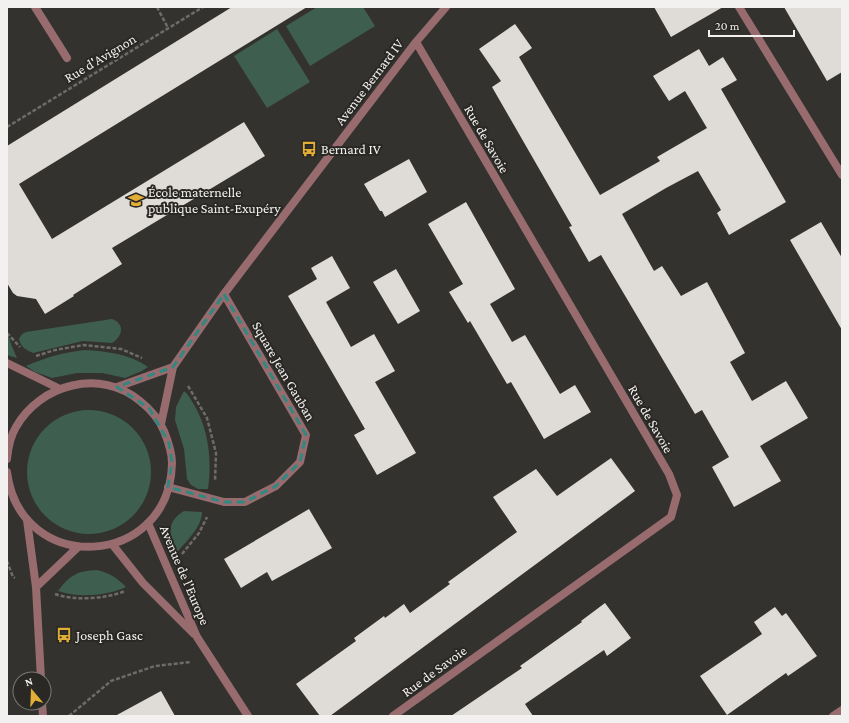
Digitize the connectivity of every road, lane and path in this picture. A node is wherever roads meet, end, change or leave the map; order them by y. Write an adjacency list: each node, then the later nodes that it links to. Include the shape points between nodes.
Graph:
1 (35, 7): 8 (street)
2 (156, 7): 6 (path)
3 (203, 7): 6 (path, Rue d'Avignon)
4 (446, 7): 7 (street, Avenue Bernard IV)
5 (739, 7): 10 (street)
6 (168, 28): 9 (path, Rue d'Avignon)
7 (416, 42): 11 (street, Avenue Bernard IV); 40 (street, Rue de Savoie, via 669,474 677,495 671,517)
8 (67, 58)
9 (7, 127)
10 (842, 175)
11 (224, 294): 16 (street, Avenue Bernard IV); 25 (street, Square Jean Gauban, via 306,435 300,462 276,486 245,502)
12 (7, 333): 13 (path)
13 (20, 348)
14 (7, 363): 15 (street)
15 (15, 368): 16 (path, via 30,358 84,345 121,349); 18 (street)
16 (173, 368): 17 (street); 19 (street, Avenue Bernard IV); 25 (path, via 186,383 207,418 216,453)
17 (117, 387): 18 (street, via 78,383); 19 (street, via 149,408)
18 (58, 388): 21 (street, via 41,398 26,412)
19 (161, 424): 24 (street, via 169,443 172,462)
20 (7, 429): 21 (street)
21 (12, 437): 22 (street)
22 (7, 459)
23 (7, 472): 26 (street, via 16,504)
24 (168, 487): 25 (street, Square Jean Gauban); 27 (street, via 164,500)
25 (212, 499): 31 (path, via 207,519 199,533)
26 (27, 520): 29 (street, via 41,533 59,542); 33 (street)
27 (148, 523): 28 (street, via 126,539); 31 (street, Avenue de l'Europe)
28 (112, 544): 29 (street); 32 (street, Avenue de l'Europe)
29 (78, 547): 33 (street)
30 (7, 561): 33 (path, via 13,577)
31 (168, 568): 34 (street, Avenue de l'Europe)
32 (143, 583): 33 (path, via 120,593 89,598 62,596); 34 (street, Avenue de l'Europe)
33 (36, 587): 36 (street)
34 (197, 638): 35 (street, Avenue de l'Europe)
35 (211, 660): 38 (path, via 155,666 111,680); 39 (street, Avenue de l'Europe)
36 (41, 671)
37 (842, 710): 41 (street)
38 (69, 716)
39 (248, 716)
40 (393, 716)
41 (833, 716)

